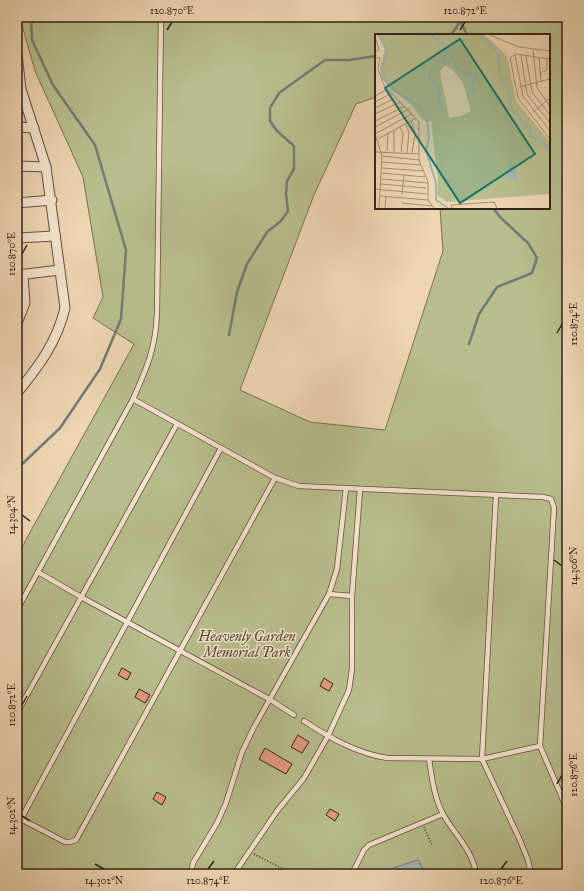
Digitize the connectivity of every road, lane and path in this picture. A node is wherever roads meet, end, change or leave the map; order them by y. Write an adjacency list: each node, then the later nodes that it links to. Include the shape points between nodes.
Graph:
1 (161, 17): 16 (lane, via 156,330 148,365)
2 (17, 54): 3 (street)
3 (19, 88): 5 (street)
4 (17, 127): 5 (street)
5 (34, 128): 7 (street)
6 (17, 166): 7 (street)
7 (46, 167): 8 (street)
8 (52, 200): 9 (street); 10 (street)
9 (17, 203)
10 (55, 236): 11 (street); 12 (street)
11 (17, 238)
12 (60, 270): 13 (street); 15 (street, via 65,308 62,323 39,366)
13 (20, 275): 14 (street, via 24,302)
14 (17, 323)
15 (17, 393)
16 (133, 399): 17 (lane); 23 (lane)
17 (178, 424): 18 (lane); 26 (lane)
18 (221, 448): 19 (lane); 28 (lane)
19 (275, 478): 20 (lane, via 299,486); 29 (lane)
20 (346, 488): 21 (lane); 24 (lane, via 337,569)
21 (360, 489): 22 (lane); 25 (lane)
22 (496, 496): 35 (lane, via 543,496 551,499 554,508); 37 (lane)
23 (38, 572): 26 (lane); 27 (lane)
24 (330, 594): 25 (lane); 30 (lane)
25 (352, 596): 34 (lane, via 352,669 349,690)
26 (81, 597): 28 (lane); 31 (lane)
27 (17, 610)
28 (127, 621): 29 (lane); 40 (lane)
29 (180, 651): 30 (lane); 40 (lane, via 76,840 65,842)
30 (269, 699): 32 (lane); 44 (lane, via 242,752 226,802 217,823 193,863)
31 (17, 713)
32 (294, 715)
33 (304, 721): 34 (lane)
34 (328, 736): 36 (lane, via 372,755); 43 (lane, via 304,778)
35 (540, 746): 37 (lane); 38 (lane)
36 (429, 759): 37 (lane); 39 (lane, via 434,790)
37 (482, 760): 49 (lane, via 519,838)
38 (567, 809)
39 (444, 814): 41 (lane); 48 (lane, via 471,857)
40 (19, 818)
41 (422, 823): 42 (path); 47 (lane, via 369,845)
42 (432, 846)
43 (249, 852): 45 (lane); 46 (path)
44 (191, 874)
45 (234, 874)
46 (293, 874)
47 (352, 874)
48 (476, 874)
49 (531, 874)

